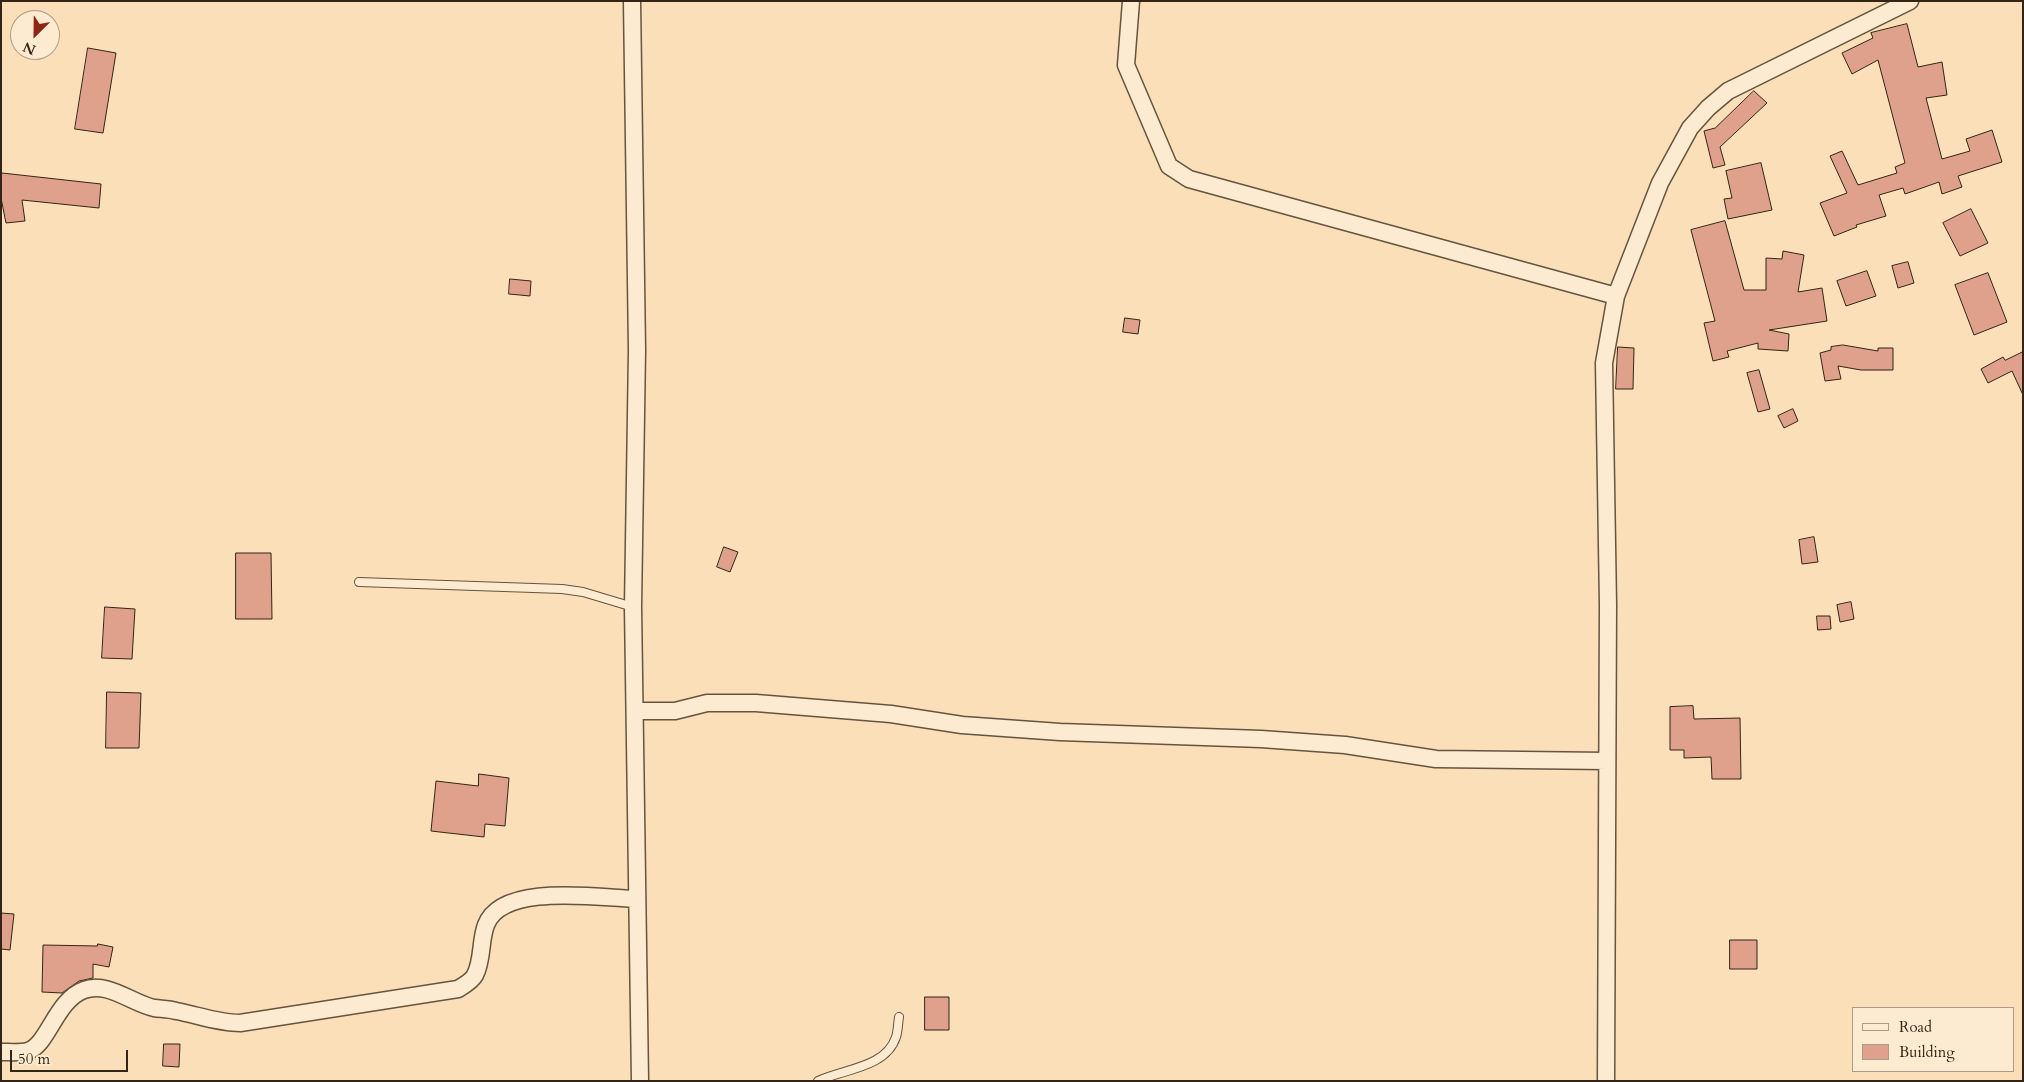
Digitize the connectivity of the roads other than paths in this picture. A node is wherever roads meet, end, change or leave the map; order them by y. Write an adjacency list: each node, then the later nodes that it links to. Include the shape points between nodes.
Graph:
1 (632, 1): 6 (street, via 638,350)
2 (1130, 1): 4 (street, via 1126,65 1170,166 1189,180)
3 (1910, 1): 4 (street, via 1728,91 1708,108 1690,128 1660,182)
4 (1616, 296): 8 (street, via 1604,364)
5 (359, 582): 6 (lane, via 562,589)
6 (632, 607): 7 (street)
7 (635, 711): 8 (street, via 675,711 707,703 756,703 1060,732 1345,745 1436,759); 9 (street)
8 (1607, 761): 14 (street)
9 (637, 900): 11 (street, via 542,896 510,902 497,910 486,924 475,975 458,990 227,1023 176,1010 153,1008 99,987 84,990 62,1006 39,1042 29,1051); 12 (street)
10 (899, 1017): 13 (lane, via 896,1036 883,1056)
11 (1, 1052)
12 (640, 1081)
13 (818, 1081)
14 (1606, 1081)

